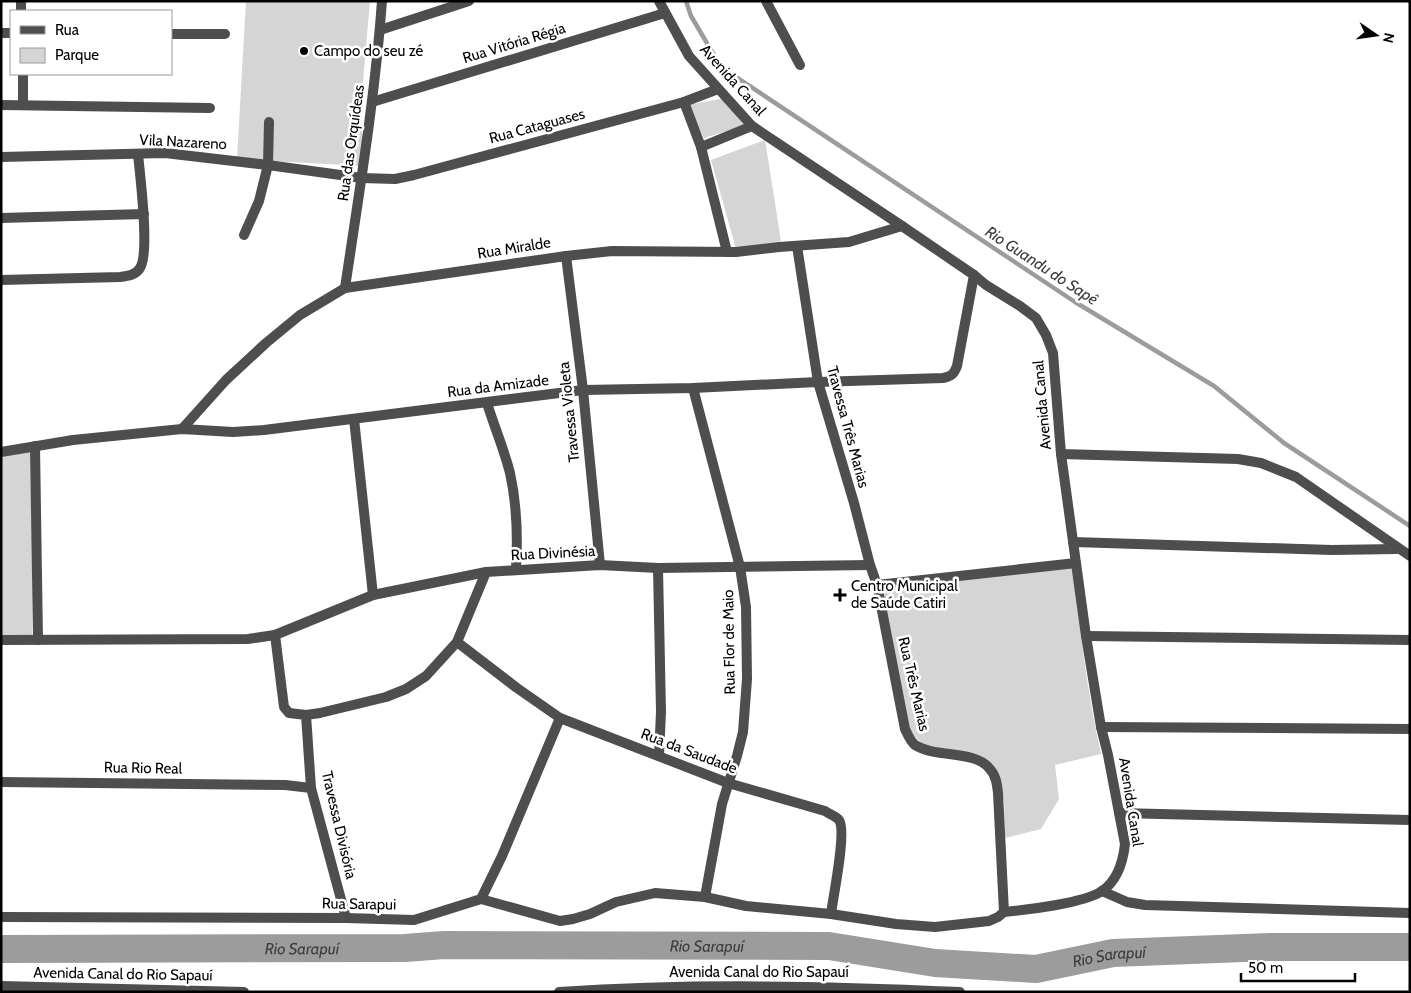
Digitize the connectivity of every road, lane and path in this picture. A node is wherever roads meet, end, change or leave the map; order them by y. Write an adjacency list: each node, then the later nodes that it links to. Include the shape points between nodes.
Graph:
1 (382, 1): 6 (street, Rua das Orquídeas)
2 (469, 1): 6 (street)
3 (659, 1): 5 (street, Avenida Canal)
4 (766, 1): 9 (street)
5 (665, 13): 11 (street, Avenida Canal, via 689,56); 12 (street, Rua Vitória Régia)
6 (380, 30): 12 (street, Rua das Orquídeas)
7 (172, 34): 8 (street)
8 (225, 34)
9 (800, 65)
10 (22, 75): 15 (street)
11 (718, 89): 13 (street, Rua Cataguases); 18 (street, Avenida Canal)
12 (372, 102): 23 (street, Rua das Orquídeas)
13 (684, 102): 19 (street); 23 (street, Rua Cataguases, via 414,175 395,179)
14 (1, 105): 15 (street)
15 (24, 105): 16 (street)
16 (210, 108)
17 (269, 122): 22 (street)
18 (752, 126): 19 (street); 26 (street, Avenida Canal)
19 (701, 147): 29 (street)
20 (138, 154): 21 (street, Vila Nazareno); 22 (street, Vila Nazareno, via 165,153); 24 (street)
21 (1, 157)
22 (268, 165): 23 (street, Vila Nazareno); 27 (street, via 259,201)
23 (362, 178): 33 (street, Rua das Orquídeas)
24 (144, 214): 25 (street); 32 (street, via 142,265 138,272 120,278)
25 (1, 218)
26 (902, 226): 28 (street, Rua Miralde, via 849,242); 31 (street, Avenida Canal)
27 (244, 235)
28 (797, 246): 29 (street, Rua Miralde); 34 (street, Travessa Três Marias)
29 (727, 252): 30 (street, Rua Miralde, via 612,251)
30 (566, 256): 33 (street, Rua Miralde); 36 (street, Travessa Violeta)
31 (974, 275): 34 (street, Rua da Amizade, via 957,366 951,376); 42 (street, Avenida Canal, via 1036,318 1046,335 1053,353)
32 (1, 280)
33 (345, 288): 39 (street, Rua Miralde, via 300,316 266,343 226,380)
34 (818, 382): 35 (street, Rua da Amizade); 48 (street, Travessa Três Marias)
35 (693, 388): 36 (street, Rua da Amizade); 49 (street, Rua Flor de Maio)
36 (583, 390): 37 (street, Rua da Amizade); 47 (street, Travessa Violeta)
37 (487, 402): 38 (street, Rua da Amizade); 51 (street, via 515,500)
38 (354, 419): 39 (street, Rua da Amizade, via 233,432); 54 (street)
39 (182, 429): 40 (street, Rua da Amizade)
40 (35, 446): 41 (street, Rua da Amizade); 58 (street)
41 (1, 452)
42 (1060, 454): 43 (street, Avenida Canal); 44 (street, via 1238,459 1261,463 1296,476)
43 (1074, 542): 44 (street, via 1324,550); 46 (street, Avenida Canal)
44 (1397, 549): 45 (street)
45 (1410, 556)
46 (1076, 563): 53 (street); 56 (street, Avenida Canal)
47 (600, 565): 50 (street, Rua Divinésia); 51 (street, Rua Divinésia)
48 (870, 566): 49 (street, Rua Divinésia); 53 (street, Travessa Três Marias)
49 (740, 567): 50 (street, Rua Divinésia); 67 (street, Rua Flor de Maio, via 746,607 747,679 743,732)
50 (658, 568): 65 (street)
51 (516, 569): 52 (street, Rua Divinésia)
52 (486, 572): 54 (street, Rua Divinésia); 60 (street)
53 (877, 585): 74 (street, Rua Três Marias, via 905,729 910,739 925,749 979,760 995,777)
54 (373, 595): 55 (street, Rua Divinésia)
55 (275, 635): 58 (street, Rua Divinésia, via 248,639); 61 (street, via 284,707 289,713)
56 (1086, 636): 59 (street); 63 (street, Avenida Canal)
57 (1, 640): 58 (street, Rua Divinésia)
58 (38, 640)
59 (1410, 640)
60 (457, 642): 61 (street, via 426,676 406,689 386,697); 62 (street, Rua da Saudade)
61 (306, 715): 68 (street, Travessa Divisória)
62 (560, 718): 65 (street, Rua da Saudade); 73 (street)
63 (1101, 727): 64 (street); 69 (street, Avenida Canal)
64 (1410, 730)
65 (659, 756): 67 (street, Rua da Saudade)
66 (1, 782): 68 (street, Rua Rio Real)
67 (728, 783): 72 (street, Rua Flor de Maio); 76 (street, Rua da Saudade, via 826,811 838,820 842,828 841,850)
68 (311, 788): 78 (street, Travessa Divisória)
69 (1120, 814): 70 (street); 71 (street, Avenida Canal, via 1124,858 1113,881)
70 (1410, 820)
71 (1102, 891): 74 (street, via 1058,904); 75 (street, via 1127,902 1145,905)
72 (705, 897): 73 (street, via 655,893 560,921); 76 (street, via 746,906)
73 (481, 899): 78 (street, Rua Sarapui, via 414,920)
74 (1004, 912): 76 (street, via 989,921 935,927)
75 (1410, 913)
76 (831, 914)
77 (1, 917): 78 (street, Rua Sarapui)
78 (346, 918)
79 (1, 986): 82 (street, Avenida Canal do Rio Sapauí)
80 (625, 989): 81 (street, Avenida Canal do Rio Sapauí, via 742,986); 84 (street, Avenida Canal do Rio Sapauí)
81 (860, 989): 85 (street, Avenida Canal do Rio Sapauí)
82 (131, 990): 83 (street, Avenida Canal do Rio Sapauí)
83 (244, 992)
84 (559, 992)
85 (960, 992)

